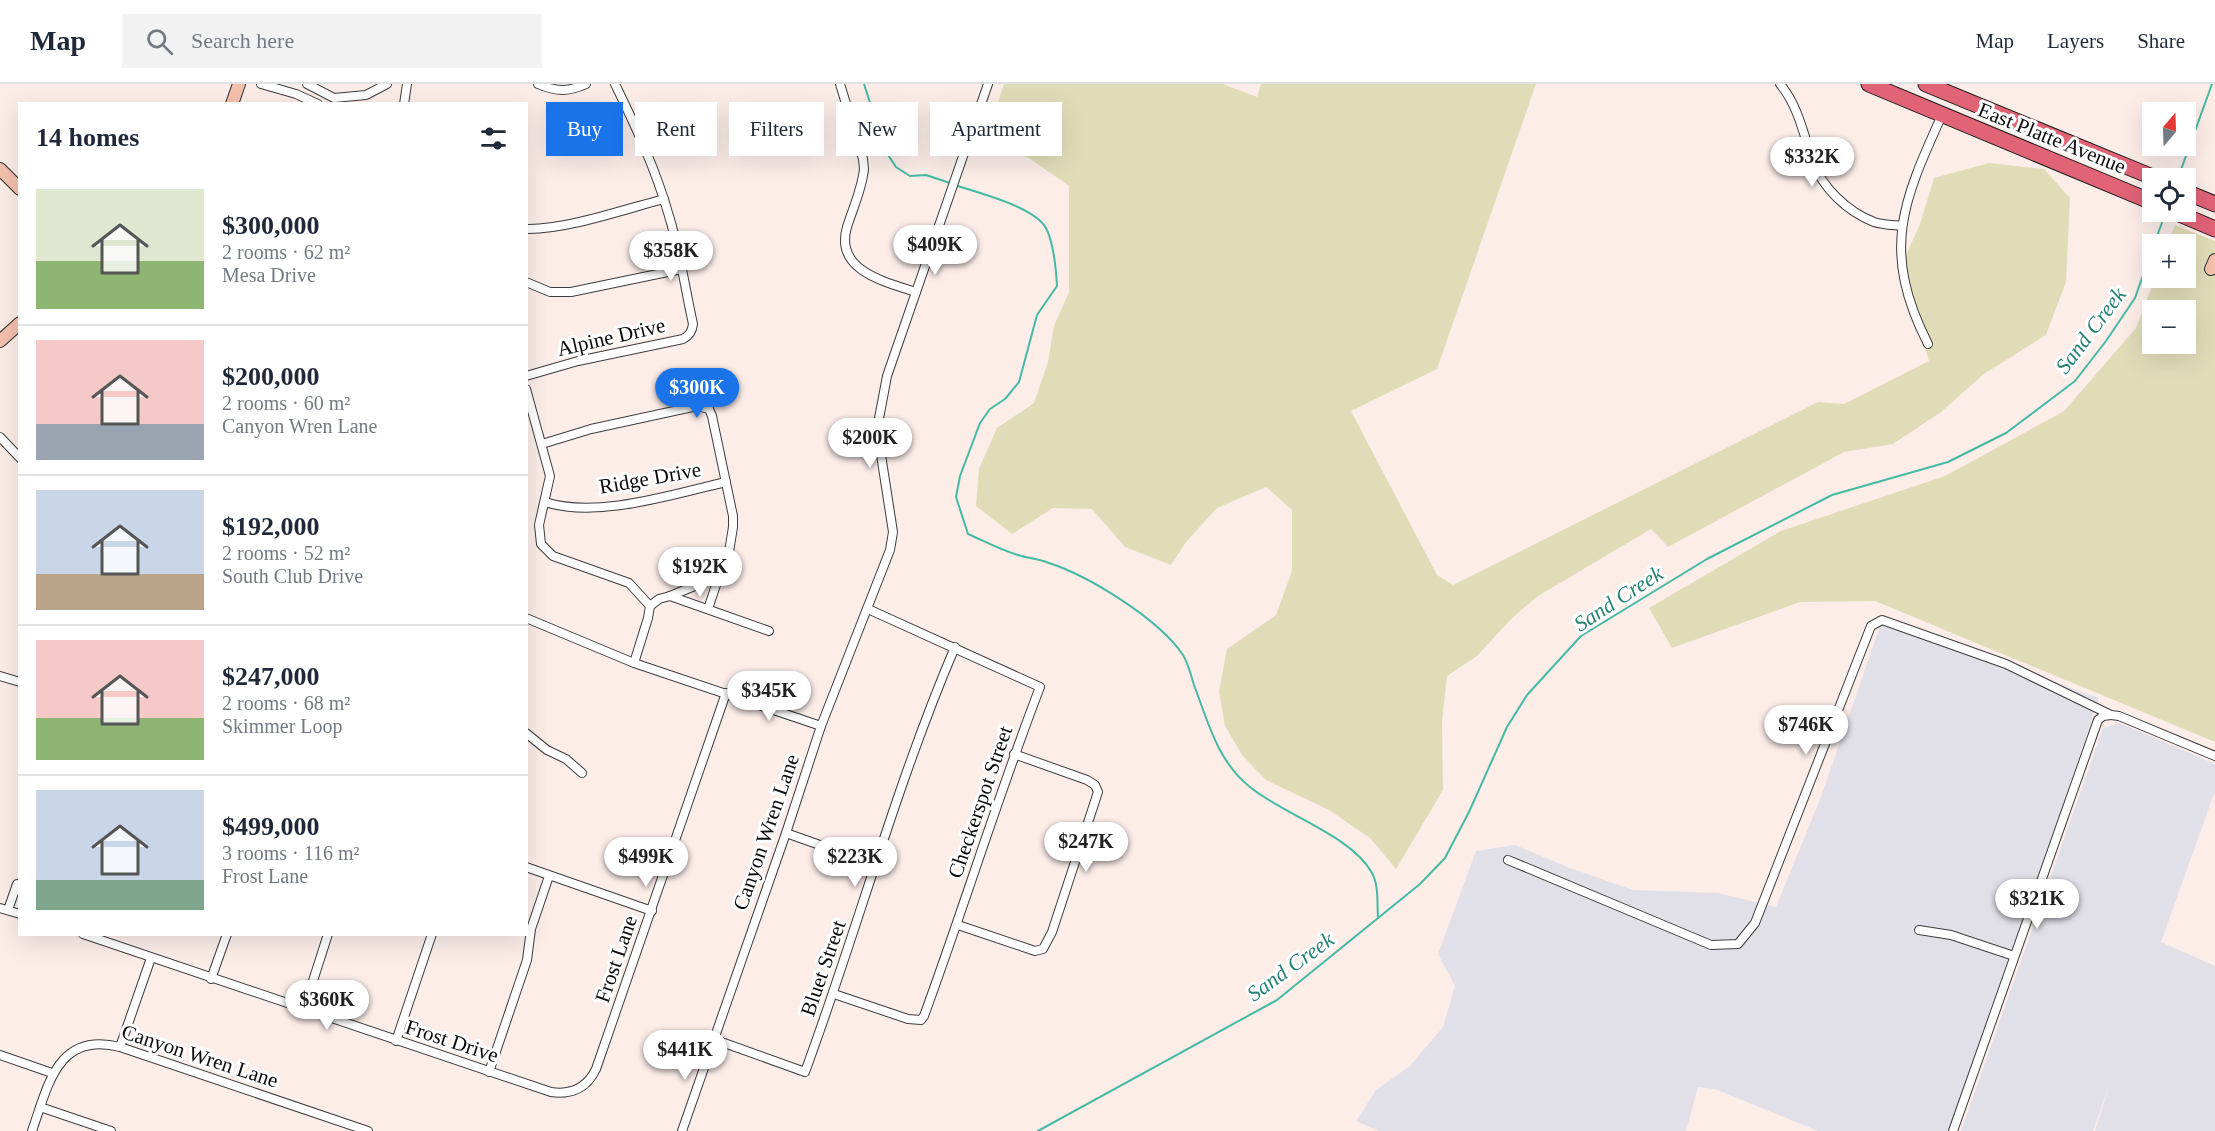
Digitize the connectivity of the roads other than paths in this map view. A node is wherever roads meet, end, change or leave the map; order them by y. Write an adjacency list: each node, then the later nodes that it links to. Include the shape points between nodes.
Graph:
1 (239, 84): 16 (main road)
2 (261, 84): 17 (street)
3 (307, 84): 15 (street)
4 (387, 84): 15 (street, via 366,95)
5 (407, 84): 18 (street)
6 (538, 84): 7 (street, via 566,91)
7 (586, 84)
8 (615, 84): 25 (street, Alpine Drive)
9 (840, 84): 31 (street, via 864,169 846,230 846,248 861,271)
10 (988, 84): 31 (street, Canyon Wren Lane)
11 (1780, 84): 27 (street, via 1801,120 1813,163 1830,190 1863,216)
12 (1926, 84): 14 (highway, East Platte Avenue)
13 (1875, 86): 14 (highway, via 1926,98); 19 (highway, East Platte Avenue)
14 (1952, 89): 21 (highway, East Platte Avenue)
15 (337, 101)
16 (233, 102)
17 (314, 102)
18 (404, 102)
19 (1942, 115): 24 (highway, East Platte Avenue); 27 (street, via 1913,181)
20 (0, 169): 22 (main road)
21 (2142, 173)
22 (18, 187)
23 (2196, 196): 26 (highway)
24 (2142, 198)
25 (664, 199): 28 (street, via 598,217); 29 (street, Alpine Drive)
26 (2213, 203)
27 (1902, 226): 34 (street, via 1905,286)
28 (528, 229)
29 (681, 269): 30 (street, via 571,292 550,292); 35 (street, Alpine Drive, via 693,324 688,336)
30 (528, 283)
31 (916, 292): 46 (street, Canyon Wren Lane, via 887,376 877,429 893,532 888,558)
32 (18, 324): 33 (main road)
33 (0, 341)
34 (1928, 344)
35 (528, 375)
36 (528, 396): 38 (street)
37 (0, 437): 39 (street)
38 (542, 444): 40 (street, via 612,424 703,406 712,416); 41 (street, via 550,476)
39 (18, 456)
40 (726, 482): 41 (street, Ridge Drive, via 619,505 567,507); 42 (street, via 733,527 729,552)
41 (545, 502): 44 (street, via 537,545 553,556 628,584)
42 (718, 576): 43 (street); 45 (street)
43 (670, 596): 44 (street); 45 (street)
44 (650, 606): 50 (street)
45 (708, 609): 48 (street)
46 (868, 609): 49 (street, Checkerspot Street); 55 (street, Canyon Wren Lane)
47 (528, 619): 50 (street)
48 (769, 631)
49 (955, 647): 57 (street, Checkerspot Street, via 1040,687); 62 (street, Bluet Street, via 922,727)
50 (634, 663): 53 (street)
51 (0, 676): 52 (street)
52 (18, 681)
53 (726, 693): 55 (street); 67 (street, Frost Lane)
54 (2111, 715): 58 (street); 61 (street, via 2006,664 1882,620 1871,626 1755,923 1738,944 1711,945); 75 (street, via 2097,720)
55 (821, 726): 60 (street, Canyon Wren Lane)
56 (528, 735): 59 (street)
57 (1014, 754): 69 (street, Checkerspot Street); 69 (street, via 1095,785 1098,792 1073,870 1043,949 1035,951)
58 (2215, 756)
59 (582, 773)
60 (786, 833): 62 (street); 80 (street, Canyon Wren Lane)
61 (1508, 860)
62 (876, 866): 78 (street, Bluet Street)
63 (528, 868): 64 (street)
64 (549, 876): 67 (street); 84 (street, via 531,929 527,960)
65 (17, 884): 66 (street)
66 (2, 909): 68 (street)
67 (652, 911): 86 (street, Frost Lane, via 596,1069 587,1084)
68 (18, 913)
69 (958, 925): 78 (street, Checkerspot Street, via 921,1020)
70 (1919, 930): 75 (street, via 1951,935)
71 (226, 936): 77 (street)
72 (327, 936): 79 (street)
73 (431, 936): 81 (street)
74 (97, 937): 76 (street, Frost Drive)
75 (2014, 956): 92 (street)
76 (151, 958): 77 (street, Frost Drive); 82 (street)
77 (211, 979): 79 (street, Frost Drive)
78 (834, 994): 80 (street, Bluet Street, via 805,1072)
79 (304, 1009): 81 (street, Frost Drive)
80 (713, 1039): 91 (street, Canyon Wren Lane)
81 (396, 1041): 84 (street, Frost Drive)
82 (120, 1047): 85 (street, Canyon Wren Lane, via 74,1047); 90 (street, Canyon Wren Lane)
83 (0, 1055): 85 (street)
84 (489, 1072): 86 (street, Frost Drive, via 559,1094)
85 (52, 1073): 87 (street, Canyon Wren Lane)
86 (573, 1091)
87 (40, 1107): 88 (street, Canyon Wren Lane); 89 (street)
88 (32, 1131)
89 (111, 1131)
90 (368, 1131)
91 (682, 1131)
92 (1953, 1131)

